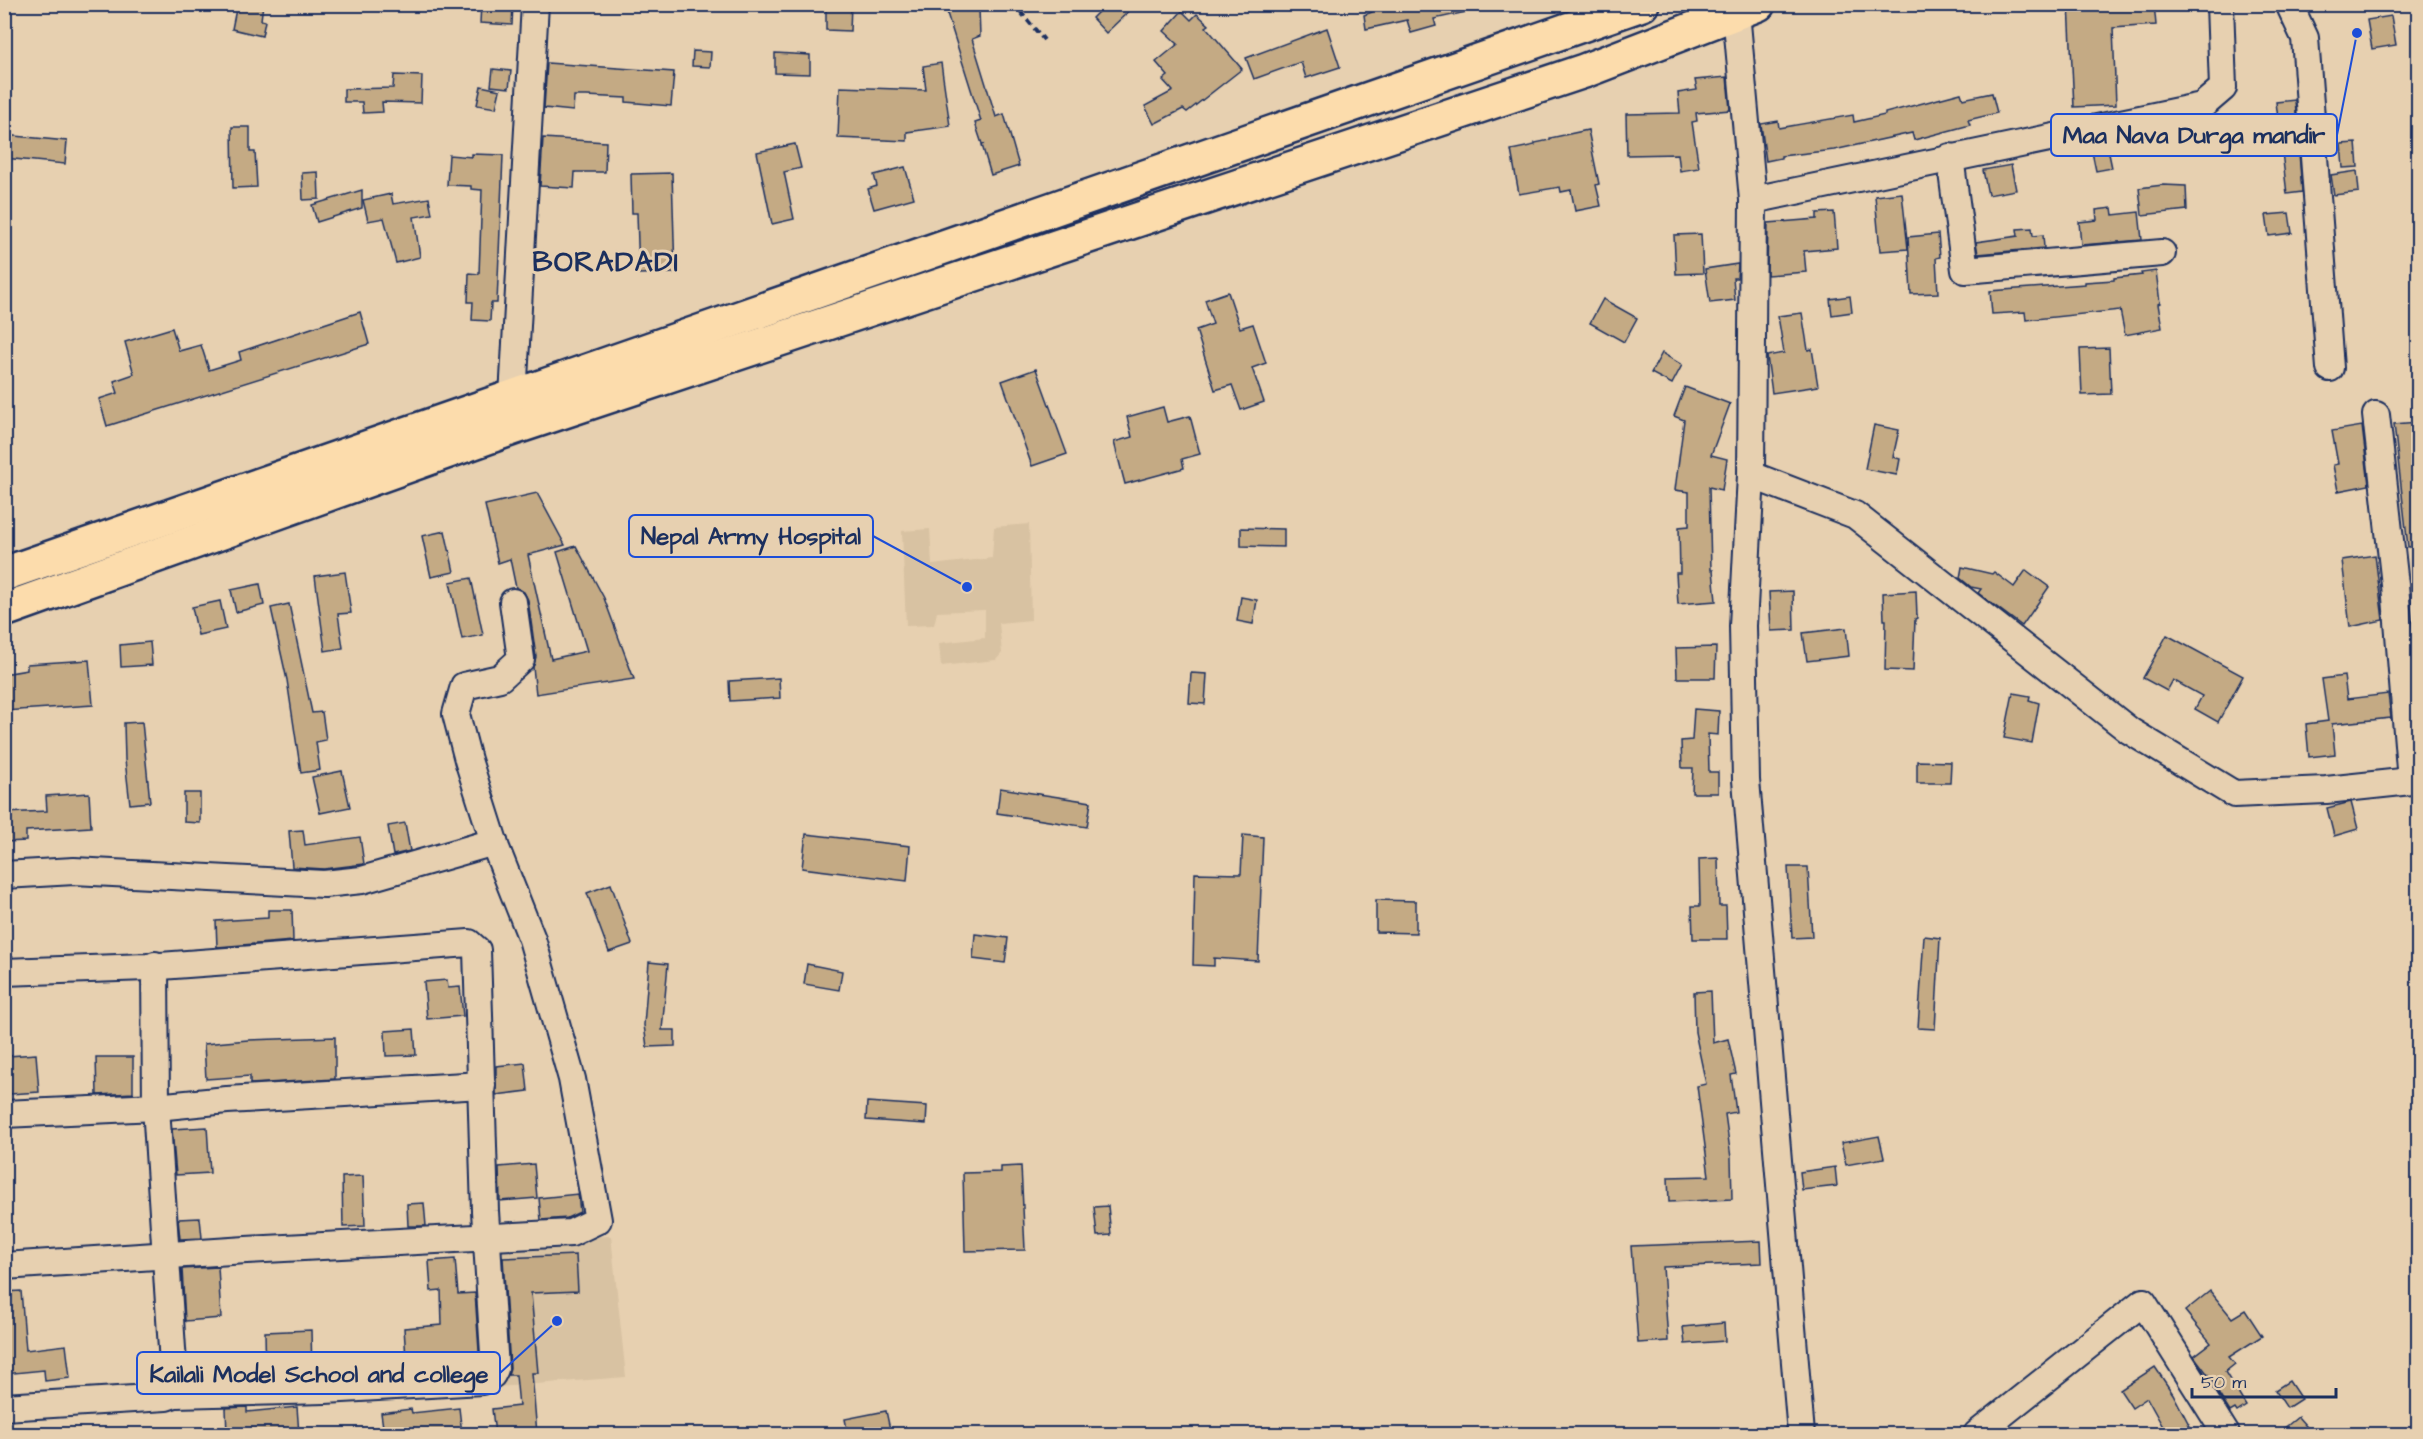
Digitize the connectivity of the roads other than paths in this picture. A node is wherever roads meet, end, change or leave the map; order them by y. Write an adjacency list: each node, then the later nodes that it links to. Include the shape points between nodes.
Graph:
1 (535, 4): 10 (street)
2 (1642, 4): 10 (highway)
3 (2220, 4): 6 (street, via 2223,88 2202,106)
4 (2289, 4): 9 (street, via 2305,38)
5 (1747, 8): 7 (street); 15 (highway, via 1584,72 513,428)
6 (1950, 157): 7 (street); 8 (street, via 1965,270)
7 (1753, 200): 12 (street)
8 (2162, 253)
9 (2330, 368)
10 (513, 397): 13 (highway)
11 (2376, 415): 16 (street)
12 (1751, 475): 16 (street, via 1855,515 2130,731 2234,794 2325,790); 29 (street, via 1743,626 1746,780)
13 (4, 574)
14 (513, 602): 17 (street, via 521,659 500,678 464,686 456,714)
15 (4, 610)
16 (2415, 779)
17 (494, 842): 18 (street, via 362,880 324,884 74,871); 24 (street, via 532,939 573,1079 598,1220 571,1233)
18 (4, 875)
19 (155, 966): 20 (street); 21 (street, via 470,943 477,950); 22 (street)
20 (4, 972)
21 (482, 1085): 22 (street); 24 (street)
22 (156, 1107): 23 (street); 25 (street)
23 (4, 1114)
24 (487, 1236): 25 (street); 27 (street, via 495,1369 482,1381)
25 (165, 1256): 26 (street); 27 (street)
26 (4, 1266)
27 (175, 1394): 28 (street)
28 (4, 1407)
29 (1801, 1434)
30 (1977, 1434): 31 (street, via 2143,1302)
31 (2226, 1434)

